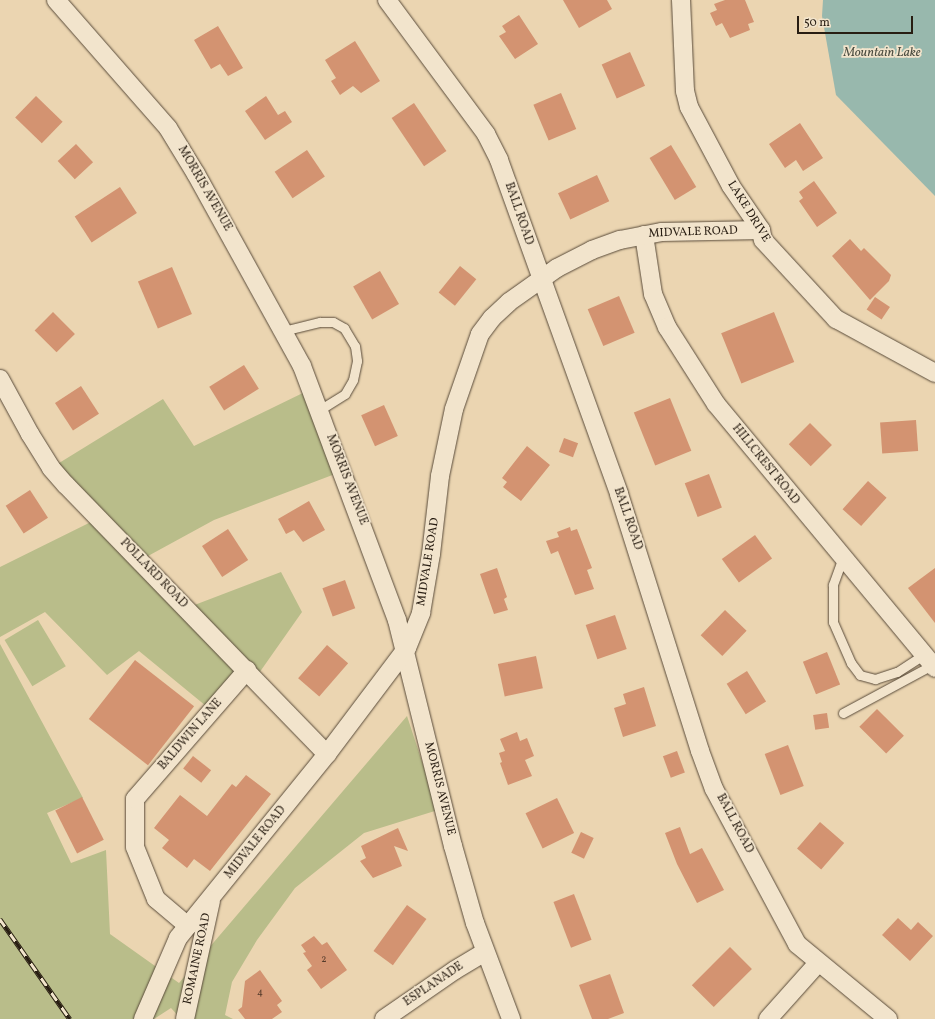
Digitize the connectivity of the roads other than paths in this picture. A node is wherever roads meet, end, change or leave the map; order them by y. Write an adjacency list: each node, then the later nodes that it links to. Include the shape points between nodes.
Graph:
1 (56, 0): 7 (street, MORRIS AVENUE, via 168,128)
2 (387, 0): 6 (street, BALL ROAD, via 486,134 499,160)
3 (682, 0): 4 (street, LAKE DRIVE, via 685,91 689,107 731,186)
4 (760, 230): 5 (street, MIDVALE ROAD); 8 (street, LAKE DRIVE, via 763,240 836,319)
5 (644, 235): 6 (street, MIDVALE ROAD, via 592,250); 11 (street, HILLCREST ROAD, via 653,294 667,327 716,404)
6 (541, 280): 12 (street, MIDVALE ROAD, via 509,302 480,334 454,409 440,476 421,613); 21 (street, BALL ROAD, via 619,494 714,789 797,944)
7 (283, 332): 10 (street, MORRIS AVENUE, via 302,366); 10 (lane, via 320,322 333,322 344,328 356,346 357,361 353,380 348,389 345,394)
8 (935, 373)
9 (0, 379): 14 (street, POLLARD ROAD, via 30,434 56,474)
10 (319, 410): 12 (street, MORRIS AVENUE, via 398,620)
11 (843, 557): 13 (street, HILLCREST ROAD); 13 (lane, via 833,585 833,622 851,663 860,675 875,679)
12 (406, 651): 16 (street, MIDVALE ROAD); 20 (street, MORRIS AVENUE, via 453,846)
13 (930, 663): 15 (lane)
14 (247, 670): 16 (street, POLLARD ROAD); 17 (street, BALDWIN LANE)
15 (843, 713)
16 (327, 754): 18 (street, MIDVALE ROAD)
17 (135, 799): 19 (street, ROMAINE ROAD, via 135,847 156,899)
18 (211, 899): 19 (street, MIDVALE ROAD); 23 (street, ROMAINE ROAD)
19 (188, 926): 22 (street, MIDVALE ROAD, via 178,938)
20 (485, 952): 24 (street, ESPLANADE); 25 (street, MORRIS AVENUE)
21 (818, 963): 26 (street); 27 (street, BALL ROAD)
22 (143, 1019)
23 (185, 1019)
24 (384, 1019)
25 (511, 1019)
26 (768, 1019)
27 (888, 1019)

